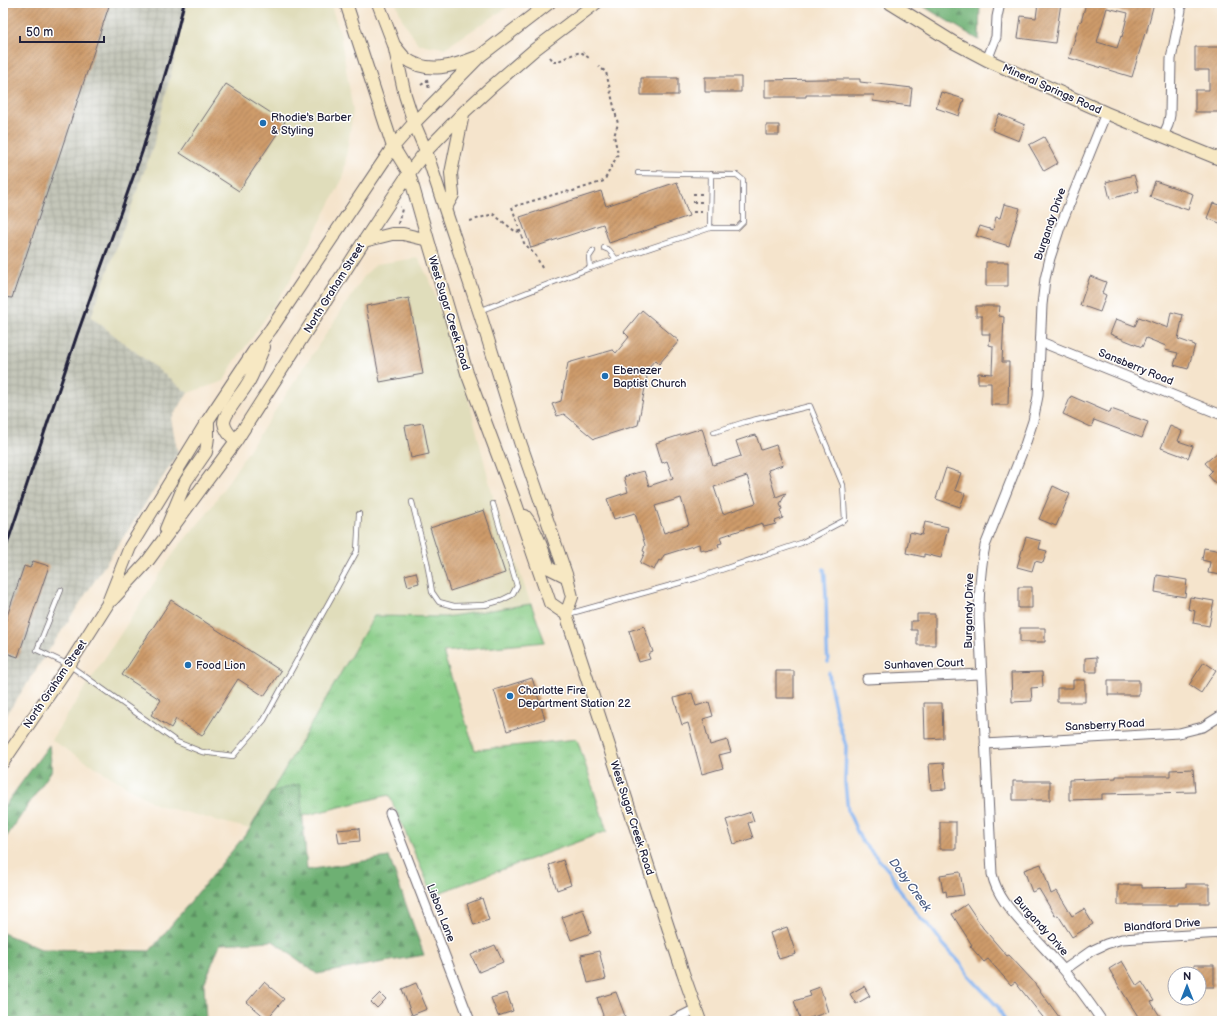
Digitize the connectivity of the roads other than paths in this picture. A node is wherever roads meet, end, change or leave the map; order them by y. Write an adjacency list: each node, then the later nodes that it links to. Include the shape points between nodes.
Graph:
1 (346, 3): 15 (main road, West Sugar Creek Road)
2 (378, 3): 8 (main road)
3 (549, 3): 9 (main road, North Graham Street)
4 (596, 3): 11 (main road, North Graham Street, via 534,50)
5 (890, 3): 10 (main road, Mineral Springs Road)
6 (1000, 3): 10 (street, via 996,36)
7 (1178, 3): 14 (street, via 1181,10 1171,59 1170,115)
8 (394, 45): 9 (main road, via 405,58 415,64 435,68 458,64); 13 (main road)
9 (480, 56): 13 (main road, North Graham Street)
10 (987, 60): 12 (main road, Mineral Springs Road)
11 (464, 112): 16 (main road, North Graham Street); 21 (main road, via 451,173 453,195)
12 (1106, 112): 14 (main road, Mineral Springs Road); 31 (street, Burgandy Drive, via 1050,258 1042,305)
13 (414, 123): 15 (main road, North Graham Street); 16 (main road)
14 (1163, 136): 17 (main road, Mineral Springs Road)
15 (392, 147): 18 (main road, West Sugar Creek Road); 30 (main road, North Graham Street)
16 (426, 151): 18 (main road, North Graham Street); 21 (main road)
17 (1222, 160)
18 (409, 173): 23 (main road, West Sugar Creek Road); 24 (main road, North Graham Street)
19 (638, 173): 20 (lane)
20 (711, 174): 22 (lane); 22 (lane, via 737,175 743,180 743,222 737,228)
21 (445, 209): 29 (main road)
22 (710, 228): 27 (lane)
23 (428, 240): 24 (main road, via 392,234); 38 (main road, West Sugar Creek Road, via 467,373)
24 (364, 241): 35 (main road, North Graham Street)
25 (604, 248): 27 (lane)
26 (593, 251): 28 (lane, via 589,257)
27 (616, 259): 28 (lane)
28 (590, 268): 29 (lane)
29 (479, 311): 41 (main road, via 520,442)
30 (271, 329): 33 (main road, North Graham Street); 35 (main road, via 247,385 224,422 229,434)
31 (1041, 342): 32 (street, Sansberry Road); 46 (street, Burgandy Drive, via 1038,396 1033,421 982,559 979,588)
32 (1222, 415)
33 (208, 420): 40 (main road, via 206,452 186,481); 43 (main road, North Graham Street, via 130,547)
34 (714, 432): 44 (lane, via 810,406 842,486 845,520 801,543 697,578)
35 (236, 441): 40 (main road, North Graham Street)
36 (412, 502): 37 (lane, via 432,592 439,602 454,606 485,605 502,600 512,595 517,586)
37 (493, 504)
38 (516, 504): 41 (main road, via 530,522 549,568); 44 (main road, West Sugar Creek Road, via 550,603)
39 (359, 514): 45 (lane, via 357,551 264,720 233,756 202,752 177,742)
40 (158, 547): 43 (main road, North Graham Street)
41 (567, 577): 44 (main road, via 572,597)
42 (61, 590): 45 (lane, via 37,650)
43 (107, 605): 45 (main road, North Graham Street)
44 (566, 614): 54 (main road, West Sugar Creek Road)
45 (68, 665): 50 (main road, North Graham Street)
46 (981, 674): 47 (street, Sunhaven Court); 49 (street, Burgandy Drive)
47 (867, 678)
48 (1222, 715): 49 (street, Sansberry Road, via 1203,727 1179,733)
49 (986, 744): 53 (street, Burgandy Drive, via 992,874 996,888 1008,908)
50 (3, 762)
51 (390, 813): 55 (street, Lisbon Lane)
52 (1222, 933): 53 (street, Blandford Drive, via 1122,939 1091,951)
53 (1064, 970): 58 (street, Burgandy Drive)
54 (696, 1009): 56 (street); 57 (main road, West Sugar Creek Road)
55 (470, 1021)
56 (672, 1021)
57 (700, 1021)
58 (1102, 1021)

